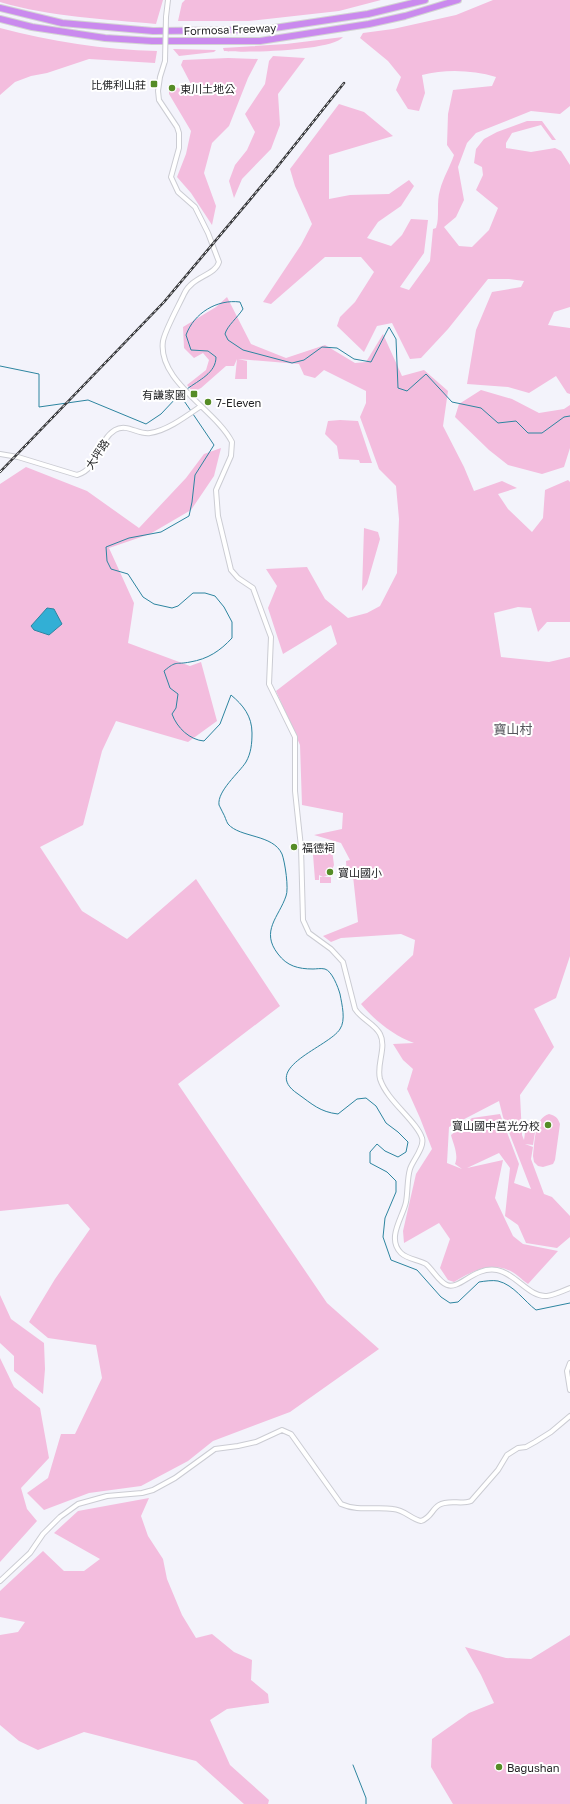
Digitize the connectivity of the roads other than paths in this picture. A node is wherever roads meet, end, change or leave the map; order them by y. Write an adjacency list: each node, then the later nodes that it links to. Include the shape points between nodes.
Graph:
1 (168, 0): 8 (street, bridge, via 165,61 158,91 159,100 179,132 179,148 171,177 178,192 196,207 219,262 214,271 196,279 185,291 163,341 164,354 175,379)
2 (416, 0): 5 (highway)
3 (425, 0): 5 (highway, Formosa Freeway)
4 (458, 0): 7 (highway, Formosa Freeway, via 369,24 260,40 152,41 105,38)
5 (402, 7): 6 (highway, Formosa Freeway, via 261,30 153,31 62,23)
6 (0, 8)
7 (0, 20)
8 (201, 406): 9 (street, 大坪路, via 154,432 142,433 124,427 117,429 101,444 89,468 77,474); 10 (street, via 232,442 231,456 216,490 218,516 231,570 253,588 271,637 268,675 270,688 295,737 295,791 301,852 303,920 309,933 331,949 343,962 355,1009 382,1037 380,1079 396,1105 422,1138 422,1145 410,1171 406,1203 396,1228 397,1246 401,1253 426,1264 444,1283 452,1286 478,1272 492,1269 511,1276 538,1295 547,1296)
9 (0, 454)
10 (570, 1288)
11 (570, 1363): 12 (street, via 567,1371)
12 (570, 1390)
13 (570, 1416): 14 (street, via 551,1432 507,1455 498,1470 471,1501 443,1503 438,1505 429,1518 421,1521 394,1509 351,1509 341,1504 291,1434 282,1430 250,1443 215,1449 175,1478 153,1490 107,1496 78,1504 60,1517 43,1534 30,1553)
14 (0, 1581)

